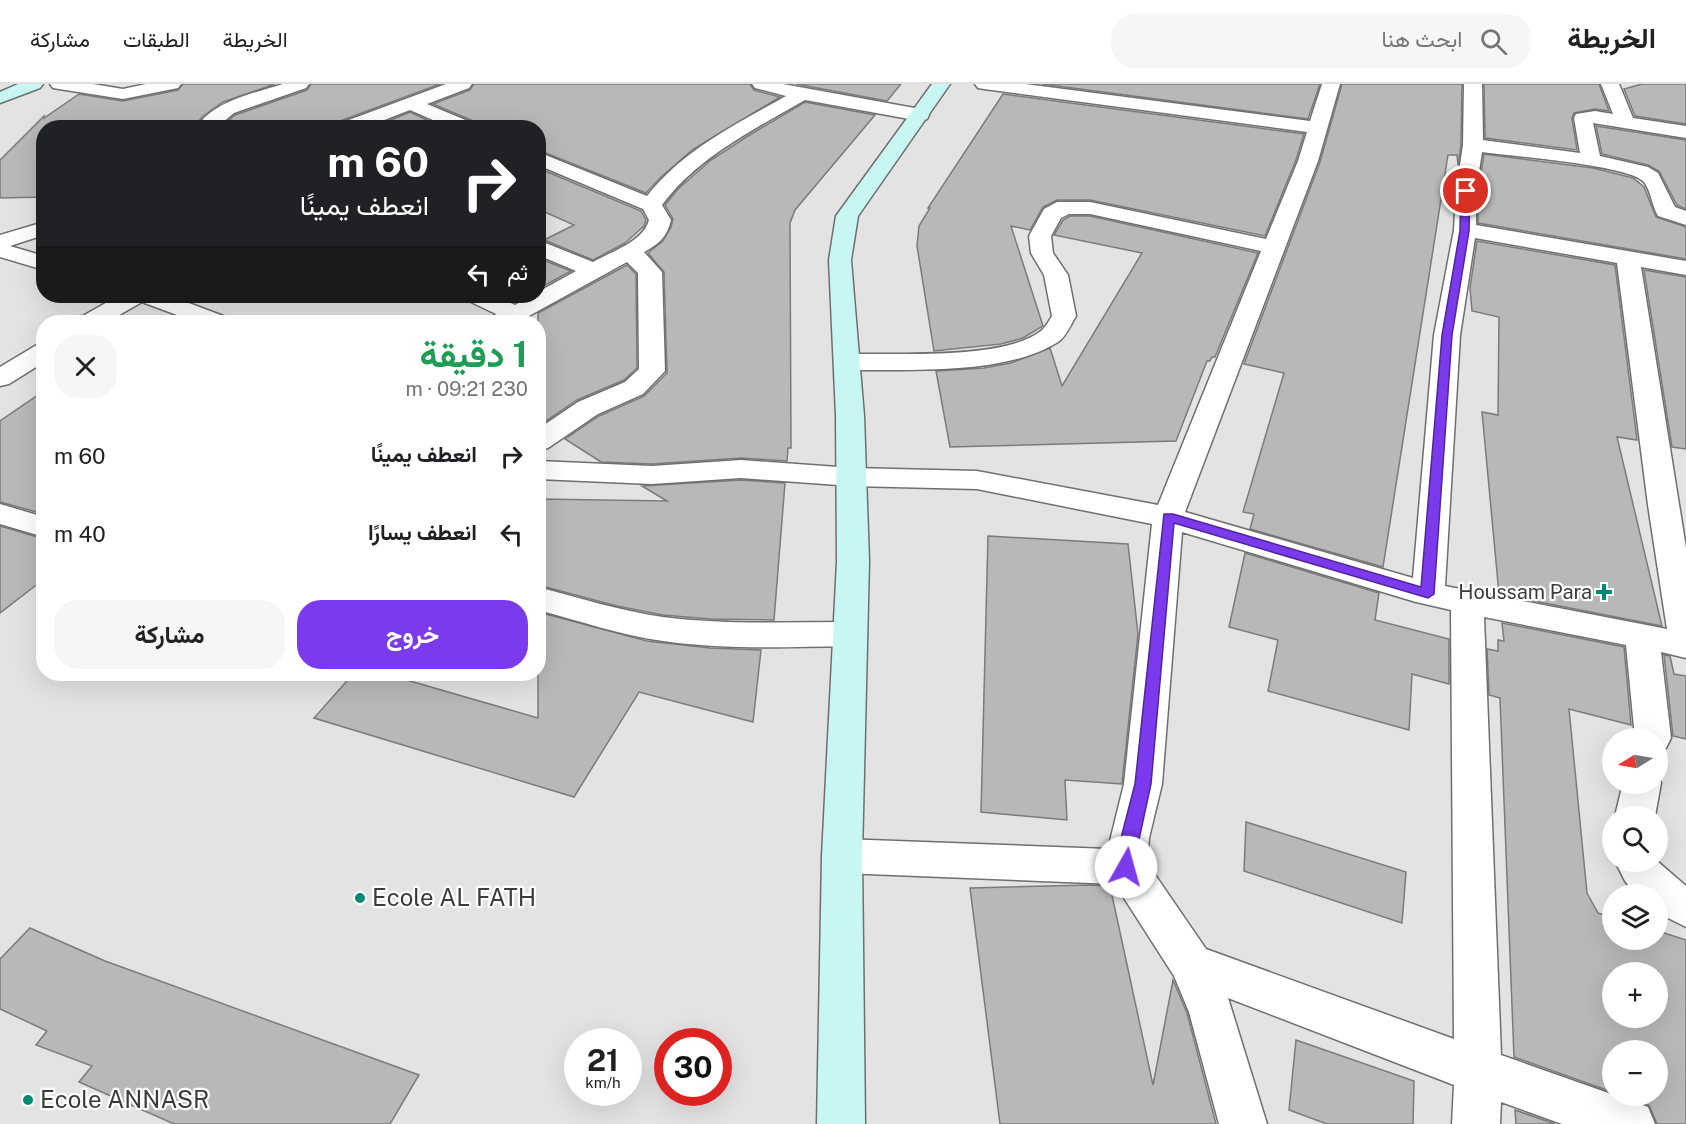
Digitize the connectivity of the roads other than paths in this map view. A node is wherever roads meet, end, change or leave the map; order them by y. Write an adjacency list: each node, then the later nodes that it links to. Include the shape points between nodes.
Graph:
1 (34, 84): 14 (street)
2 (59, 84): 3 (street, via 123,94)
3 (172, 84)
4 (300, 84): 17 (street, via 227,109)
5 (463, 84): 15 (street)
6 (761, 84): 12 (street)
7 (941, 84): 16 (street)
8 (984, 84): 13 (street)
9 (1331, 84): 21 (street)
10 (1473, 84): 23 (street)
11 (1610, 84): 20 (street)
12 (790, 89): 16 (street); 26 (street, via 670,180)
13 (1115, 92): 21 (street)
14 (0, 98)
15 (411, 104): 18 (street); 19 (street)
16 (920, 115): 49 (street, via 847,216 840,260)
17 (213, 120)
18 (367, 120)
19 (449, 120)
20 (1624, 122): 22 (street); 25 (street, via 1583,118)
21 (1318, 128): 31 (street)
22 (1686, 132)
23 (1473, 145): 25 (street); 29 (street)
24 (546, 161): 26 (street)
25 (1591, 161): 27 (street, via 1648,174 1666,211)
26 (651, 205): 34 (street, via 660,220 657,232)
27 (1686, 218)
28 (36, 231): 30 (street)
29 (1465, 231): 35 (street); 58 (street, via 1447,335)
30 (0, 242)
31 (1274, 247): 49 (street, via 1090,208 1065,207 1052,214 1040,236 1042,253 1056,275 1064,316 1051,336 1019,351 961,360); 56 (street)
32 (0, 250): 36 (street)
33 (546, 250): 38 (street)
34 (630, 251): 38 (street); 51 (street, via 650,272 652,371 634,388 588,408)
35 (1628, 259): 37 (street); 54 (street)
36 (36, 261)
37 (1686, 268)
38 (594, 271): 39 (street)
39 (546, 297)
40 (122, 303): 44 (street)
41 (167, 303): 45 (street)
42 (487, 303): 46 (street)
43 (535, 303): 47 (street)
44 (102, 315)
45 (199, 315)
46 (504, 315)
47 (513, 315)
48 (36, 356): 50 (street)
49 (847, 362): 53 (street)
50 (0, 378)
51 (546, 437)
52 (546, 470): 53 (street, via 652,475 741,469)
53 (852, 477): 56 (street, via 977,480); 61 (street)
54 (1674, 508): 63 (street)
55 (0, 513): 57 (street)
56 (1168, 517): 58 (street); 67 (street, via 1143,784)
57 (36, 524)
58 (1428, 594): 60 (street)
59 (546, 600): 61 (street, via 616,621 662,629)
60 (1467, 602): 62 (street); 71 (street)
61 (850, 634): 66 (street)
62 (1642, 638): 64 (street); 65 (street)
63 (1686, 639)
64 (1686, 645)
65 (1652, 728)
66 (842, 856): 67 (street); 72 (street)
67 (1126, 867): 70 (street)
68 (1642, 872): 69 (street, via 1666,897)
69 (1686, 908)
70 (1191, 964): 71 (street); 73 (street, via 1211,1012)
71 (1478, 1071): 74 (street); 75 (street)
72 (841, 1124)
73 (1243, 1124)
74 (1476, 1124)
75 (1631, 1124)

